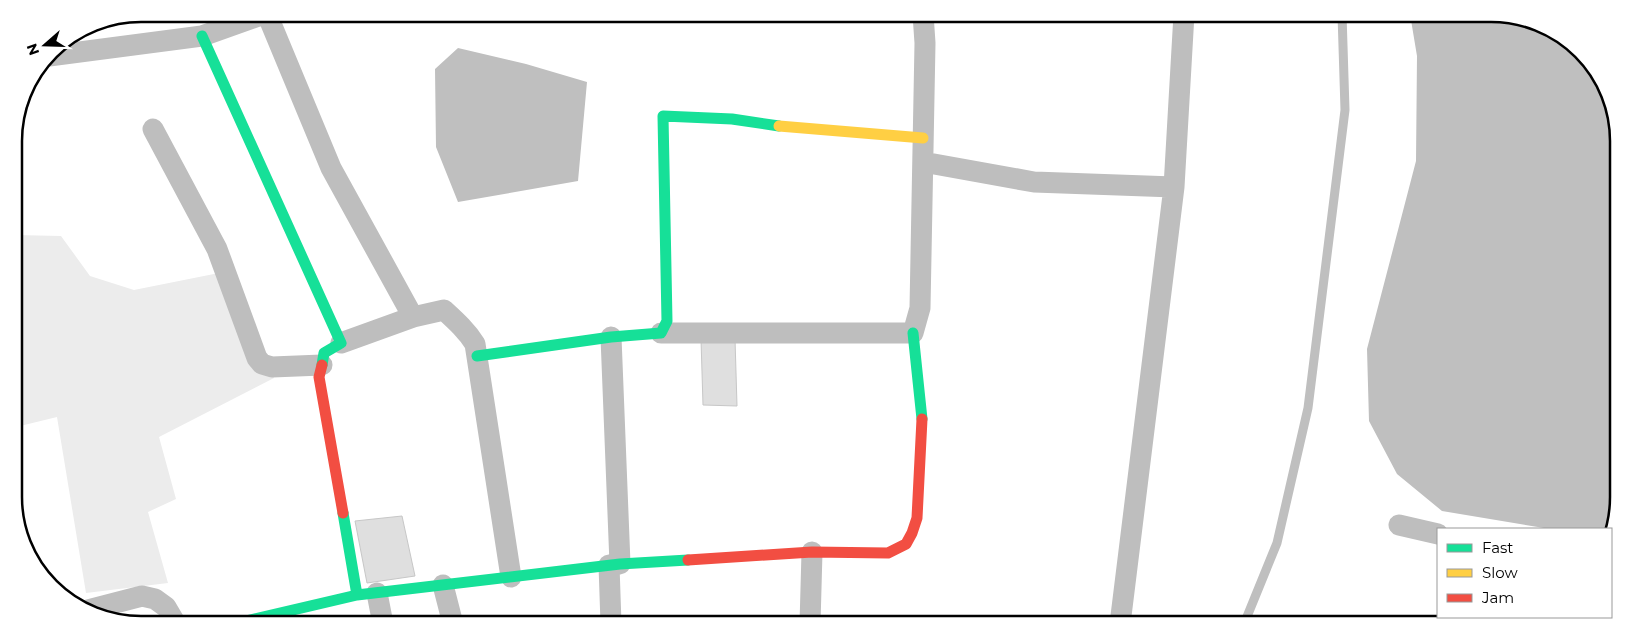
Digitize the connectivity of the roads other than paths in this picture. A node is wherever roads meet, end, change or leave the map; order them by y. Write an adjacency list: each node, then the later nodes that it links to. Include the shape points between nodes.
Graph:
1 (242, 22): 5 (street)
2 (268, 22): 11 (street, via 332,168)
3 (924, 22): 8 (street)
4 (1184, 22): 10 (street)
5 (202, 36): 6 (street); 15 (street)
6 (70, 53)
7 (153, 129): 17 (street, via 217,249 257,358 262,364 272,367)
8 (923, 138): 9 (street); 12 (street, via 791,128 732,119 663,116 667,321)
9 (923, 162): 10 (street, via 1034,182); 13 (street, via 920,308)
10 (1174, 187): 26 (street)
11 (413, 317): 15 (street); 16 (street, via 444,310 470,336)
12 (661, 333): 13 (street); 14 (street)
13 (913, 333): 20 (street, via 922,421 917,518 912,533 906,544 888,553)
14 (611, 337): 16 (street); 21 (street)
15 (341, 343): 17 (street, via 324,352)
16 (477, 356): 22 (street)
17 (322, 365): 24 (street, via 319,377)
18 (1399, 525): 19 (street)
19 (1437, 534)
20 (812, 552): 21 (street); 32 (street)
21 (615, 565): 22 (street); 31 (street)
22 (511, 577): 23 (street)
23 (443, 585): 24 (street); 30 (street)
24 (367, 594): 28 (street); 29 (street)
25 (99, 607): 27 (street, via 142,596 166,606)
26 (1121, 615)
27 (172, 616)
28 (276, 616)
29 (379, 616)
30 (451, 616)
31 (612, 616)
32 (810, 616)

